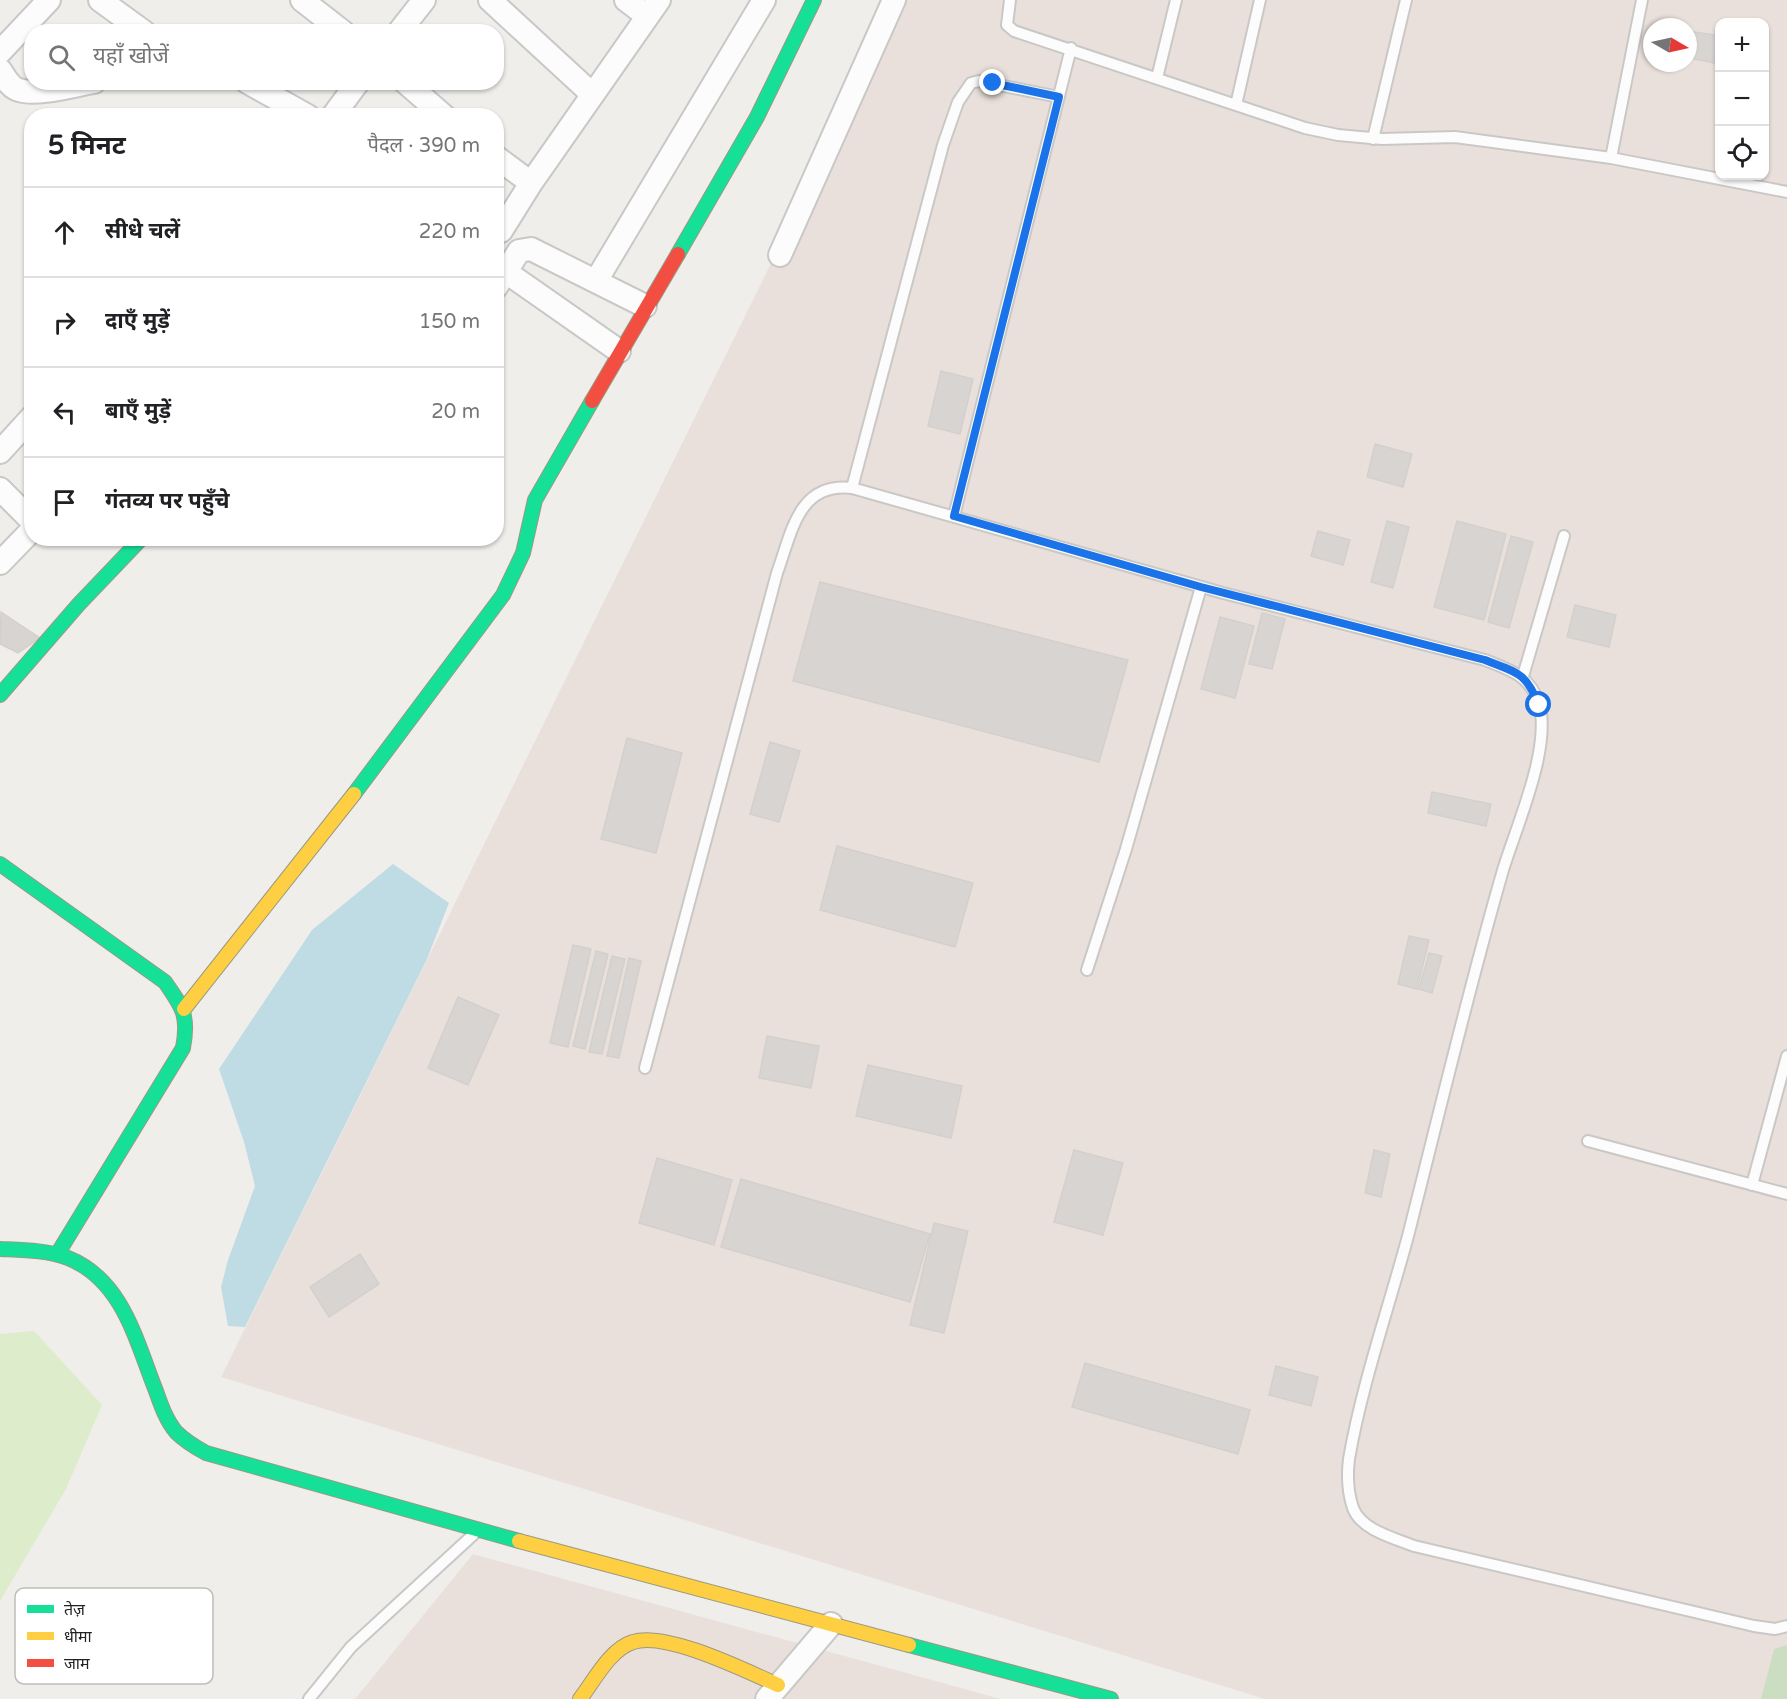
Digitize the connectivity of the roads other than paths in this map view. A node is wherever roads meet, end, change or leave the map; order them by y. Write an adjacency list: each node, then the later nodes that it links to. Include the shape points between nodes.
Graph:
1 (49, 0): 16 (street)
2 (100, 0): 17 (street)
3 (302, 0): 18 (street)
4 (424, 0): 19 (street)
5 (490, 0): 29 (street)
6 (626, 0): 15 (street)
7 (764, 0): 46 (street)
8 (814, 0): 47 (street, via 757,117)
9 (894, 0): 43 (street)
10 (1011, 0): 21 (lane, via 1007,25 1014,31)
11 (1176, 0): 24 (lane)
12 (1260, 0): 31 (lane)
13 (1406, 0): 35 (lane)
14 (1642, 0): 36 (lane)
15 (653, 8): 29 (street)
16 (26, 24)
17 (133, 24)
18 (333, 24)
19 (405, 24)
20 (24, 27): 22 (street)
21 (1071, 48): 24 (lane); 30 (lane)
22 (0, 52)
23 (0, 70): 25 (street, via 18,90)
24 (1157, 78): 31 (lane)
25 (37, 90)
26 (261, 90): 32 (street)
27 (352, 90): 33 (street)
28 (414, 90): 34 (street)
29 (592, 94): 38 (street)
30 (1059, 97): 51 (lane, via 979,81 971,82 957,102); 54 (lane)
31 (1236, 105): 35 (lane, via 1305,128)
32 (294, 108)
33 (339, 108)
34 (435, 108)
35 (1373, 139): 36 (lane, via 1455,137)
36 (1611, 158): 39 (lane)
37 (504, 163): 38 (street)
38 (531, 183): 40 (street)
39 (1787, 192)
40 (504, 223)
41 (504, 233): 42 (street)
42 (526, 248): 44 (street); 46 (street)
43 (780, 255)
44 (504, 269)
45 (504, 278): 48 (street)
46 (596, 281): 47 (street)
47 (645, 306): 48 (street)
48 (620, 351): 64 (street, via 535,500 520,561 505,588 321,840)
49 (24, 426): 50 (street)
50 (0, 452)
51 (852, 488): 54 (lane); 66 (lane, via 822,489 806,503 777,573)
52 (0, 489): 53 (street)
53 (24, 513)
54 (954, 516): 59 (lane)
55 (1564, 536): 60 (lane)
56 (24, 538): 58 (street)
57 (134, 546): 61 (street)
58 (0, 563)
59 (1201, 587): 60 (lane, via 1485,660); 63 (lane)
60 (1523, 676): 74 (lane, via 1539,705 1541,729 1534,772 1503,871 1365,1391 1349,1462 1349,1492 1354,1511 1381,1533 1414,1545 1754,1626)
61 (0, 695)
62 (0, 864): 64 (street, via 165,982)
63 (1087, 970)
64 (184, 1009): 71 (street, via 187,1027 183,1048)
65 (1787, 1056): 68 (lane)
66 (645, 1068)
67 (1588, 1141): 68 (lane)
68 (1752, 1185): 69 (lane)
69 (1787, 1194)
70 (0, 1250): 71 (street)
71 (58, 1253): 72 (street, via 86,1265 104,1281 125,1312 175,1433 191,1445 206,1453)
72 (479, 1529): 73 (street); 76 (lane, via 351,1647)
73 (831, 1624): 75 (street); 78 (street)
74 (1787, 1626)
75 (773, 1692): 77 (street, via 668,1642 634,1641 618,1651)
76 (309, 1699)
77 (580, 1699)
78 (1111, 1699)

